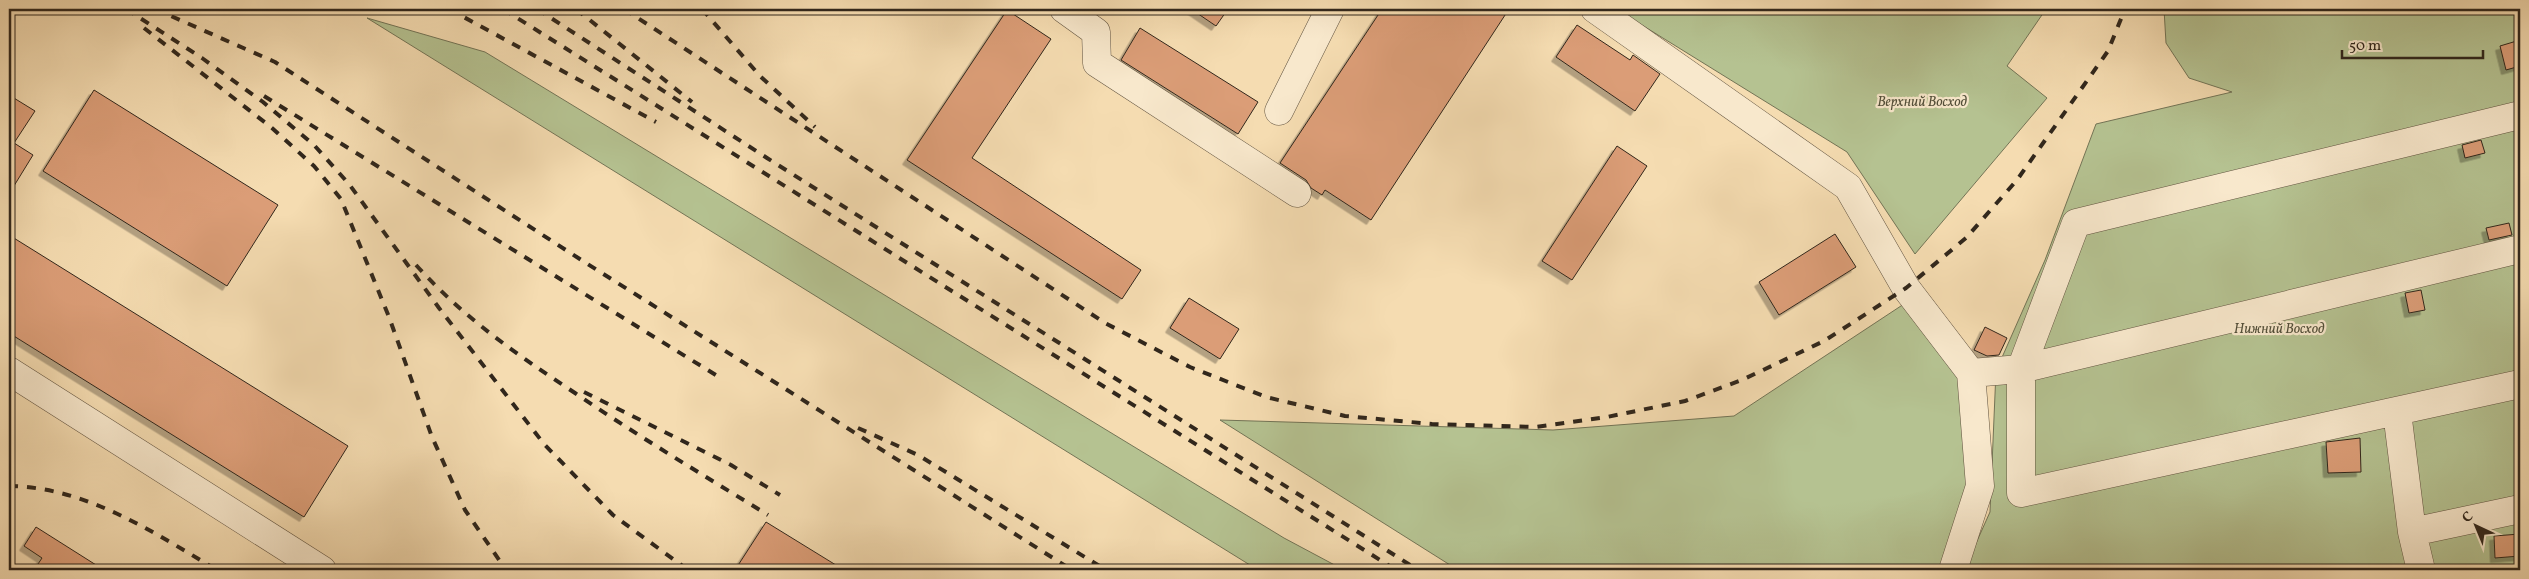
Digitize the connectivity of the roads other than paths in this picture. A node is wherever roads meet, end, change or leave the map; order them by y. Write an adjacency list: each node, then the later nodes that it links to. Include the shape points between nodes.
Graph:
1 (1064, 9): 6 (lane, via 1096,32 1097,63)
2 (1330, 9): 4 (lane)
3 (1595, 9): 10 (lane, via 1848,187 1906,288)
4 (1279, 111)
5 (2520, 115): 8 (lane, via 2076,223)
6 (1297, 193)
7 (2520, 249): 8 (lane)
8 (2021, 369): 10 (lane); 12 (lane, via 2021,493)
9 (9, 371): 15 (lane)
10 (1971, 373): 16 (lane, via 1980,486)
11 (2520, 384): 12 (lane)
12 (2397, 412): 14 (lane)
13 (2520, 509): 14 (lane)
14 (2412, 532): 17 (lane)
15 (322, 570)
16 (1953, 570)
17 (2420, 570)

